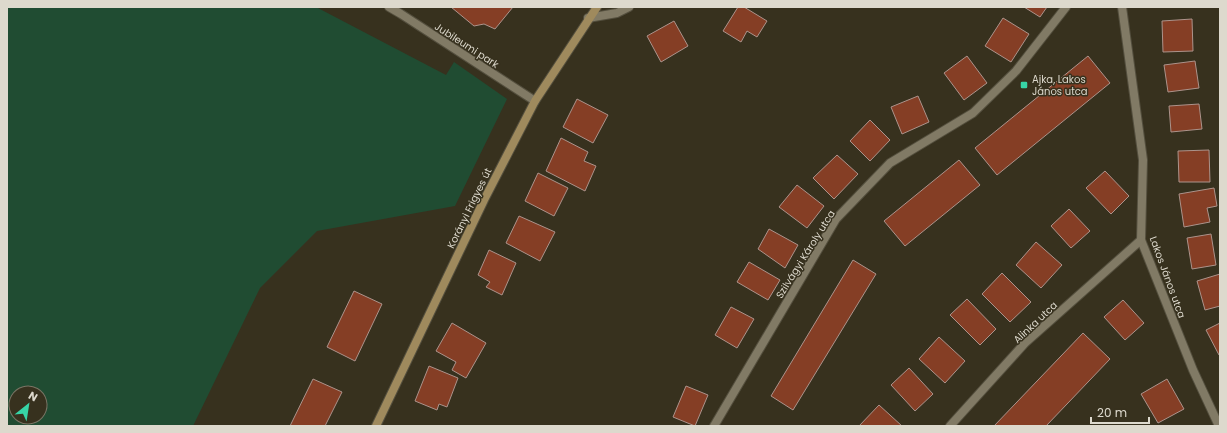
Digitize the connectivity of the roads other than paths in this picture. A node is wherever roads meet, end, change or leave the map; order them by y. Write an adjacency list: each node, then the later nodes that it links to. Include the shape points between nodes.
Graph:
1 (389, 7): 7 (street, Jubileumi park)
2 (596, 7): 6 (main road, Korányi Frigyes út)
3 (629, 7): 6 (street, via 617,13)
4 (1066, 7): 10 (street, Szilvágyi Károly utca, via 1016,71 973,113 890,162 836,219)
5 (1122, 7): 8 (street, Lakos János utca, via 1143,160)
6 (588, 18): 7 (main road, Korányi Frigyes út)
7 (534, 101): 9 (main road, Korányi Frigyes út)
8 (1142, 240): 11 (street, Alinka utca, via 1025,343); 12 (street, Lakos János utca, via 1193,370)
9 (376, 426)
10 (714, 426)
11 (950, 426)
12 (1219, 426)

